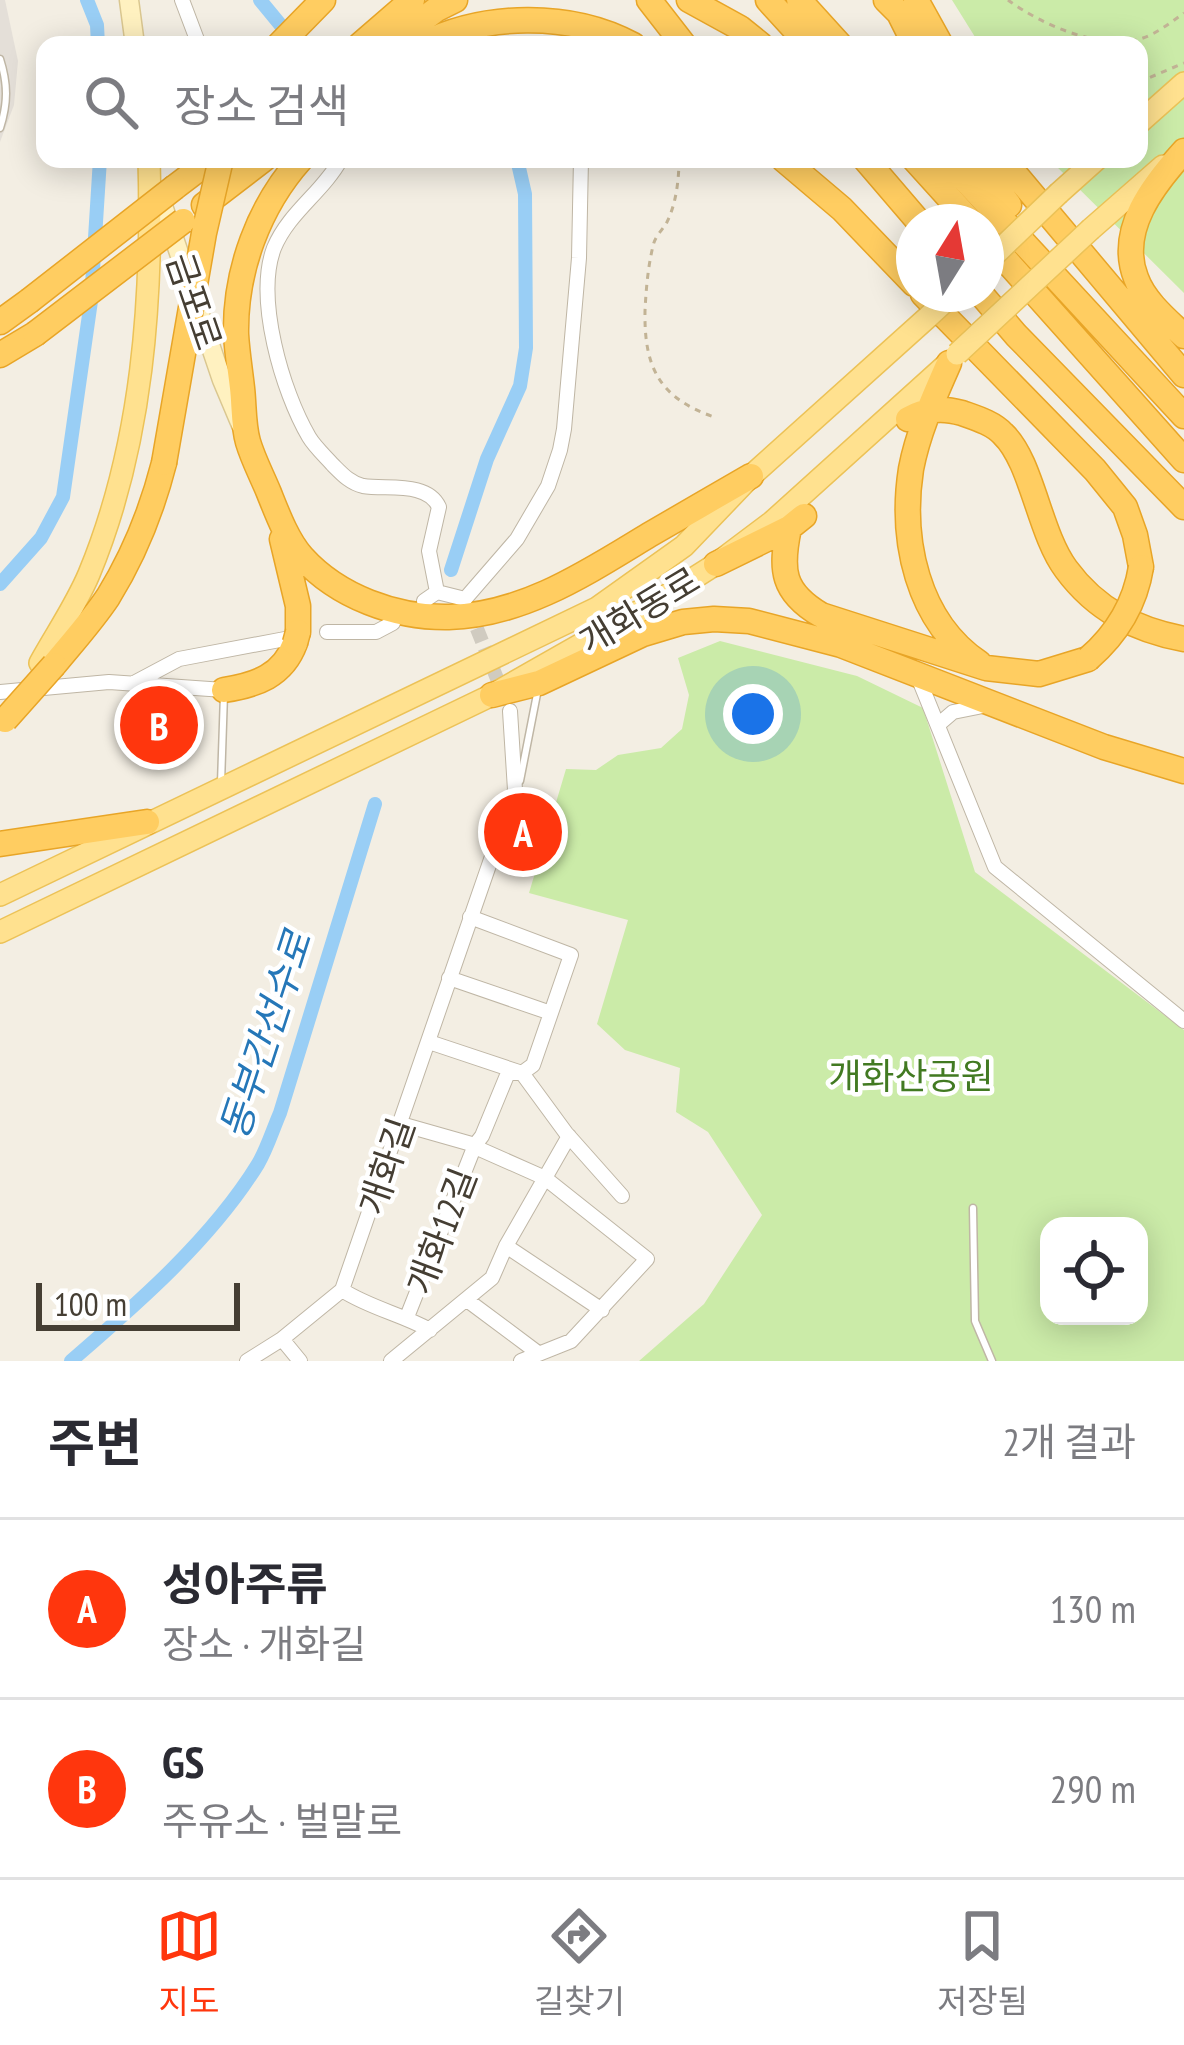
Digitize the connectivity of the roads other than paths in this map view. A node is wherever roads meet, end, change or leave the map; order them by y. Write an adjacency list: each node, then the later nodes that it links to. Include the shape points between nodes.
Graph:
1 (129, 0): 12 (main road)
2 (182, 0): 13 (street)
3 (323, 0): 14 (highway)
4 (412, 0): 15 (highway)
5 (455, 0): 16 (highway)
6 (650, 0): 19 (highway)
7 (689, 0): 20 (highway)
8 (768, 0): 21 (highway)
9 (799, 0): 22 (highway)
10 (886, 0): 23 (highway)
11 (916, 0): 24 (highway)
12 (134, 36)
13 (196, 36)
14 (288, 36)
15 (370, 36)
16 (401, 36)
17 (444, 36): 18 (highway, via 530,20)
18 (616, 36)
19 (677, 36)
20 (750, 36)
21 (801, 36)
22 (832, 36)
23 (910, 36)
24 (936, 36)
25 (0, 59): 28 (lane, via 7,100)
26 (1184, 83): 27 (main road)
27 (1148, 115)
28 (0, 128)
29 (1184, 150): 57 (highway, via 1147,200 1131,253 1146,295); 60 (main road, 개화동로, bridge)
30 (150, 168): 75 (main road, via 130,449 87,578)
31 (153, 168): 65 (main road, 금포로)
32 (210, 168): 48 (highway)
33 (215, 168): 75 (highway, bridge, via 155,501 108,597)
34 (230, 168): 48 (highway)
35 (247, 168): 48 (highway)
36 (294, 168): 65 (highway, via 257,227 241,281 236,335)
37 (333, 168): 38 (street, via 273,252 266,297 276,347 310,440 343,475 362,486 433,496 439,507 430,596 465,599 518,539 560,450)
38 (580, 168)
39 (794, 168): 51 (highway)
40 (870, 168): 46 (highway)
41 (922, 168): 47 (highway)
42 (954, 168): 61 (highway)
43 (981, 168): 61 (highway)
44 (1011, 168): 62 (highway)
45 (1087, 168): 49 (main road, bridge)
46 (903, 204)
47 (955, 204)
48 (179, 205): 55 (highway)
49 (1004, 245)
50 (1004, 258): 66 (highway)
51 (896, 265)
52 (920, 312): 67 (main road, 개화동로)
53 (932, 312): 76 (highway, bridge, via 1095,470 1125,507 1141,567 1117,630 1088,659 1039,674)
54 (996, 312): 68 (highway)
55 (32, 318): 56 (highway); 58 (highway); 59 (highway)
56 (0, 322)
57 (1184, 336)
58 (0, 343)
59 (0, 355)
60 (953, 358): 63 (highway); 70 (main road, 개화동로)
61 (1135, 363): 64 (highway)
62 (1184, 375)
63 (919, 414): 74 (highway, via 950,410 1003,433 1062,564 1090,598 1139,627); 76 (highway, via 909,536 915,572 944,632)
64 (1184, 416)
65 (247, 440): 69 (highway)
66 (1184, 460)
67 (751, 476): 69 (highway, via 568,584 447,617 391,609 328,580 300,554); 88 (main road, 개화동로, via 684,546 597,608)
68 (1184, 507)
69 (274, 508): 73 (highway, via 298,606)
70 (716, 564): 76 (highway, via 796,522 785,576 805,606); 83 (main road, 개화동로)
71 (393, 623): 72 (street, via 376,632)
72 (327, 632)
73 (293, 638): 79 (street, via 179,659); 80 (highway, via 278,671)
74 (1184, 639)
75 (47, 664): 85 (highway, bridge)
76 (986, 668)
77 (916, 672): 78 (highway, via 841,645 714,619 643,634); 82 (highway); 86 (street)
78 (539, 683): 83 (highway); 89 (lane)
79 (132, 684): 80 (street); 81 (street)
80 (224, 690): 88 (lane)
81 (0, 692)
82 (965, 692): 84 (highway); 87 (highway)
83 (501, 703): 89 (street, 개화길); 94 (main road, 개화동로)
84 (998, 705): 86 (street, via 953,712); 87 (highway, via 1104,747)
85 (2, 723)
86 (938, 724): 97 (street, via 994,868)
87 (1182, 761)
88 (221, 788): 90 (main road, 개화동로)
89 (515, 790): 93 (street, 개화길)
90 (147, 822): 91 (highway); 92 (main road, 개화동로)
91 (0, 844)
92 (0, 895)
93 (470, 917): 95 (street, 개화길); 96 (street, 개화12길, via 571,955)
94 (0, 932)
95 (449, 978): 96 (street); 98 (street, 개화길)
96 (551, 1013): 99 (street, 개화12길)
97 (1184, 1021)
98 (429, 1042): 99 (street); 100 (street, 개화길)
99 (523, 1073): 101 (street); 102 (street, 개화12길, via 508,1073)
100 (401, 1124): 102 (street, 개화12길); 107 (street, 개화길)
101 (569, 1136): 103 (street); 104 (street)
102 (475, 1145): 103 (street, 개화12길); 110 (street, 개화12길)
103 (545, 1178): 106 (street); 109 (street, 개화12길, via 647,1259)
104 (622, 1196)
105 (973, 1208): 118 (lane, via 975,1321)
106 (506, 1246): 108 (street, via 492,1278); 109 (street)
107 (342, 1290): 110 (street); 112 (street)
108 (467, 1300): 111 (street); 113 (street)
109 (602, 1310): 113 (street)
110 (407, 1317): 111 (street)
111 (430, 1330): 116 (street)
112 (282, 1339): 114 (street); 115 (street)
113 (541, 1357): 117 (street)
114 (247, 1361)
115 (300, 1361)
116 (391, 1361)
117 (520, 1361)
118 (992, 1361)

